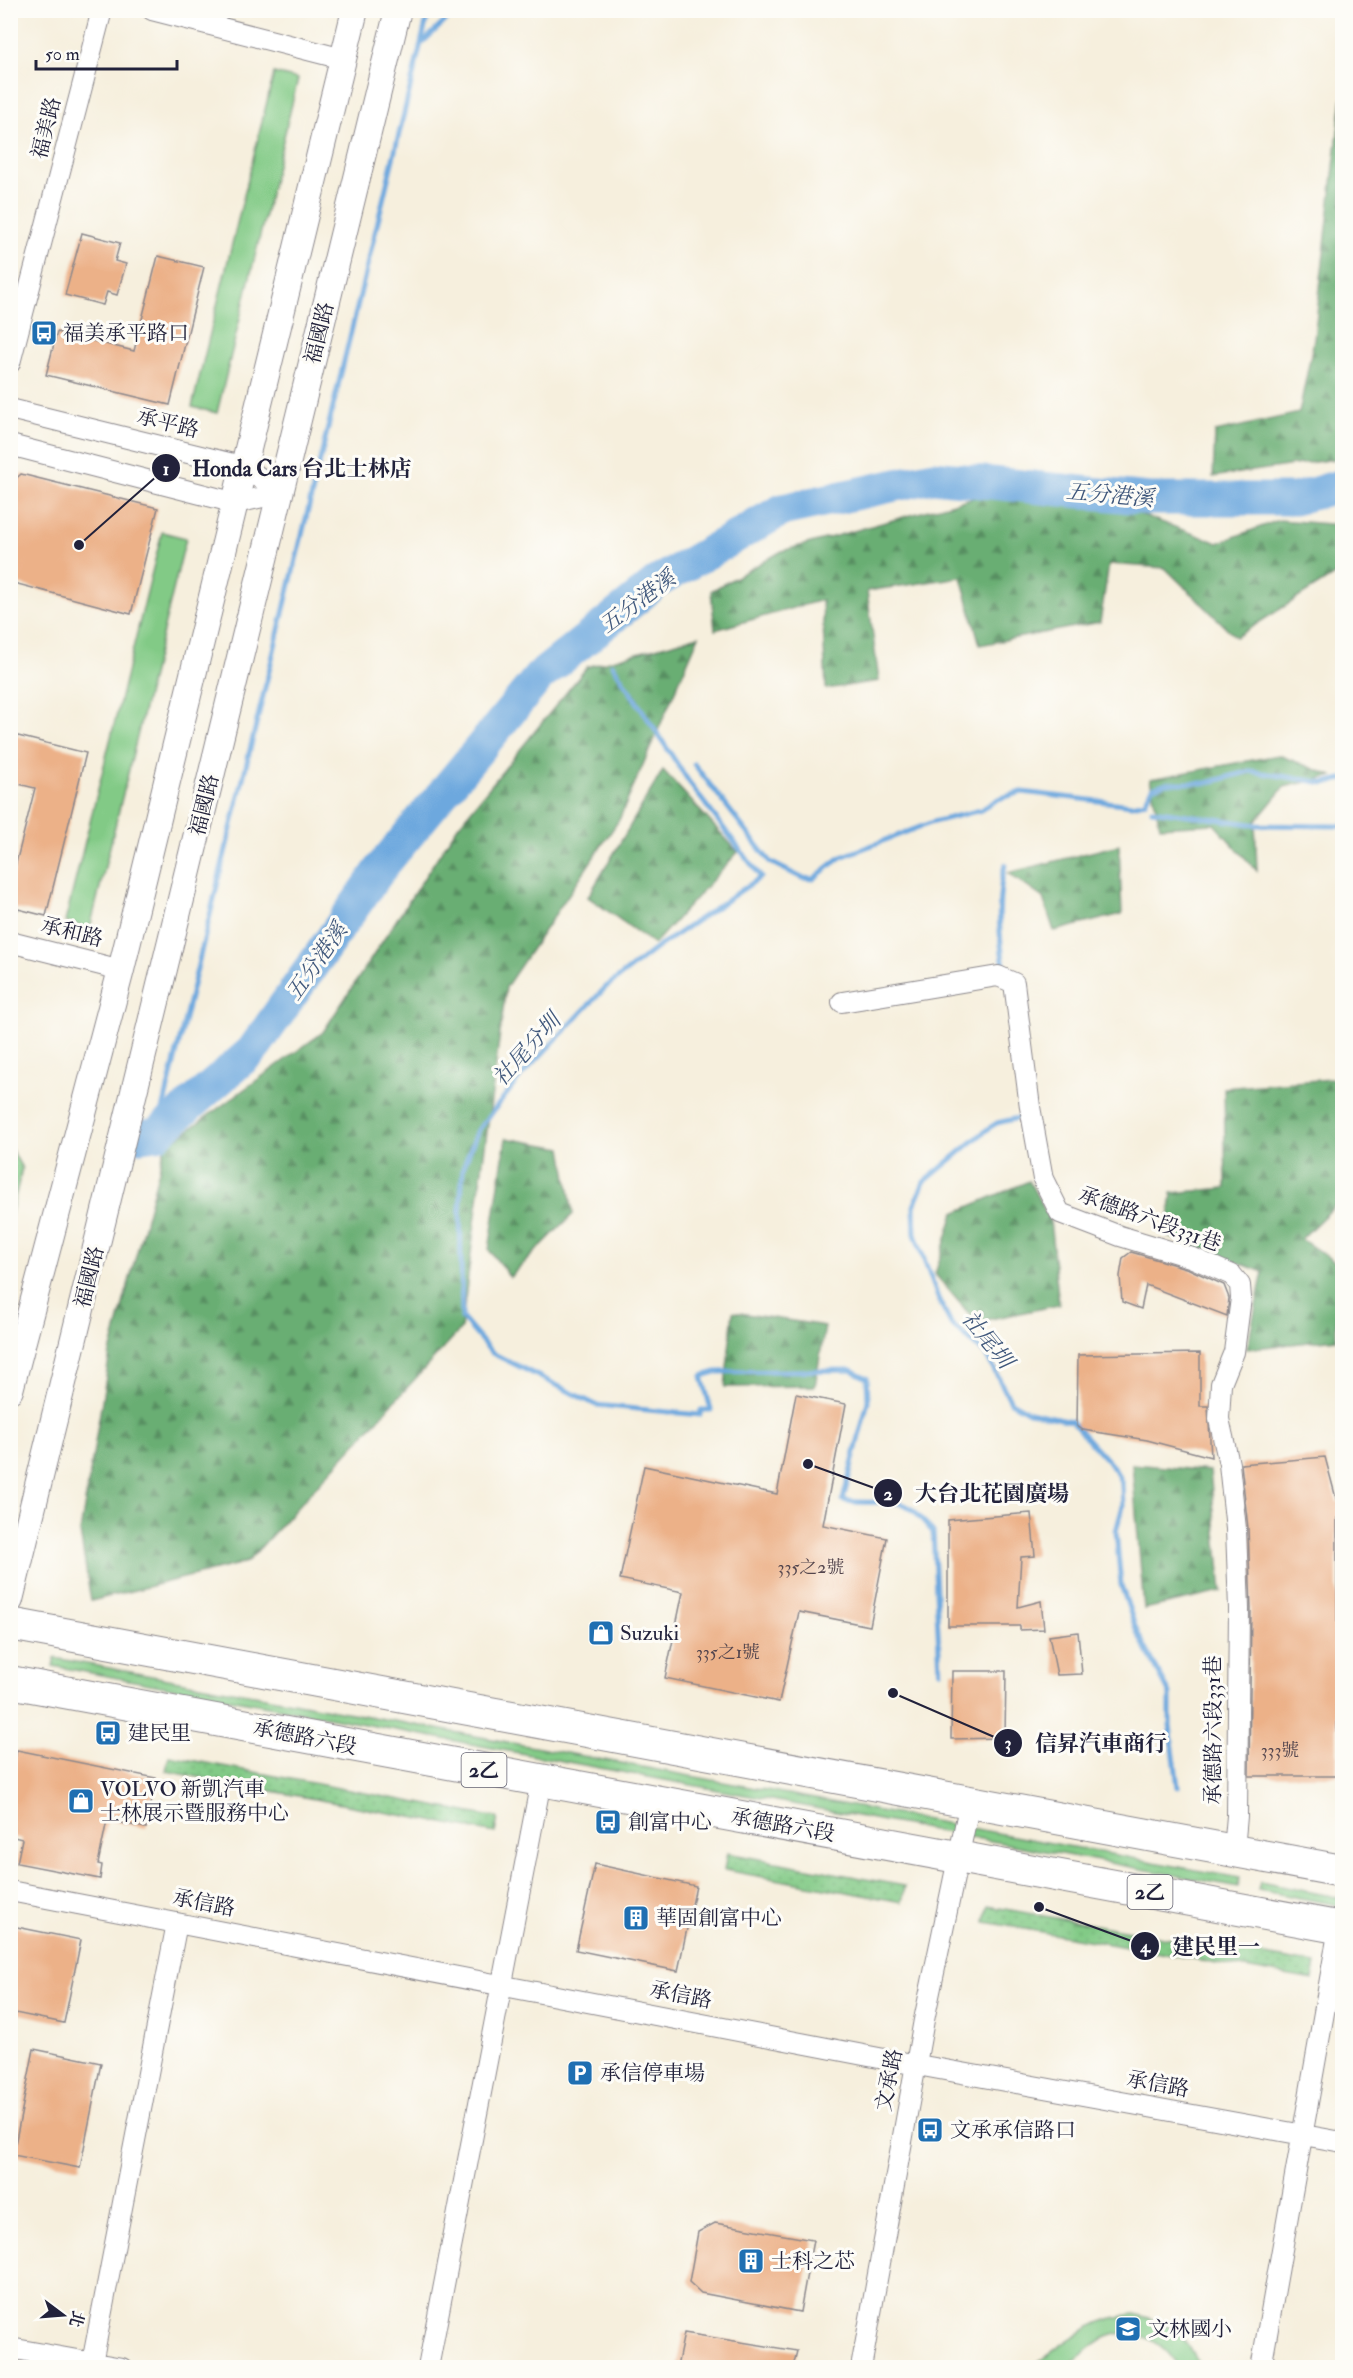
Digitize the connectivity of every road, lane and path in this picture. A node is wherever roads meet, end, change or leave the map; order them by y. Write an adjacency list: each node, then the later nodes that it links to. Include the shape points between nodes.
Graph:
1 (102, 10): 6 (street, 福美路)
2 (152, 10): 5 (street)
3 (355, 10): 5 (street, 福國路)
4 (398, 10): 10 (street, 福國路)
5 (343, 59): 9 (street, 福國路)
6 (10, 363)
7 (10, 409): 9 (street, 承平路)
8 (10, 444): 11 (street)
9 (245, 467): 10 (street, 承平路); 11 (street, 福國路)
10 (281, 493): 11 (street); 16 (street, 福國路)
11 (236, 503): 13 (street, 福國路)
12 (10, 942): 13 (street, 承和路)
13 (121, 970): 15 (street, 福國路)
14 (842, 1002): 21 (street, 承德路六段331巷, via 999,976 1014,983 1043,1179 1060,1213 1193,1258 1232,1275 1239,1284 1241,1298 1234,1352 1221,1384 1219,1419 1229,1464 1236,1529 1239,1609)
15 (10, 1390)
16 (10, 1599)
17 (10, 1624): 20 (main road)
18 (10, 1682): 19 (main road, 承德路六段 / 2乙)
19 (541, 1781): 22 (main road, 承德路六段 / 2乙); 27 (street)
20 (970, 1802): 21 (main road); 22 (street, 文承路)
21 (1234, 1850): 23 (main road)
22 (958, 1856): 26 (main road, 承德路六段 / 2乙); 28 (street, 文承路)
23 (1342, 1870)
24 (10, 1891): 25 (street, 承信路)
25 (177, 1923): 27 (street, 承信路); 32 (street)
26 (1341, 1928): 29 (street)
27 (502, 1984): 28 (street, 承信路); 34 (street)
28 (916, 2065): 29 (street, 承信路); 35 (street, 文承路)
29 (1302, 2134): 30 (street, 承信路); 36 (street)
30 (1342, 2142)
31 (10, 2348): 32 (street)
32 (92, 2363): 33 (street)
33 (122, 2367)
34 (428, 2367)
35 (861, 2367)
36 (1261, 2367)

